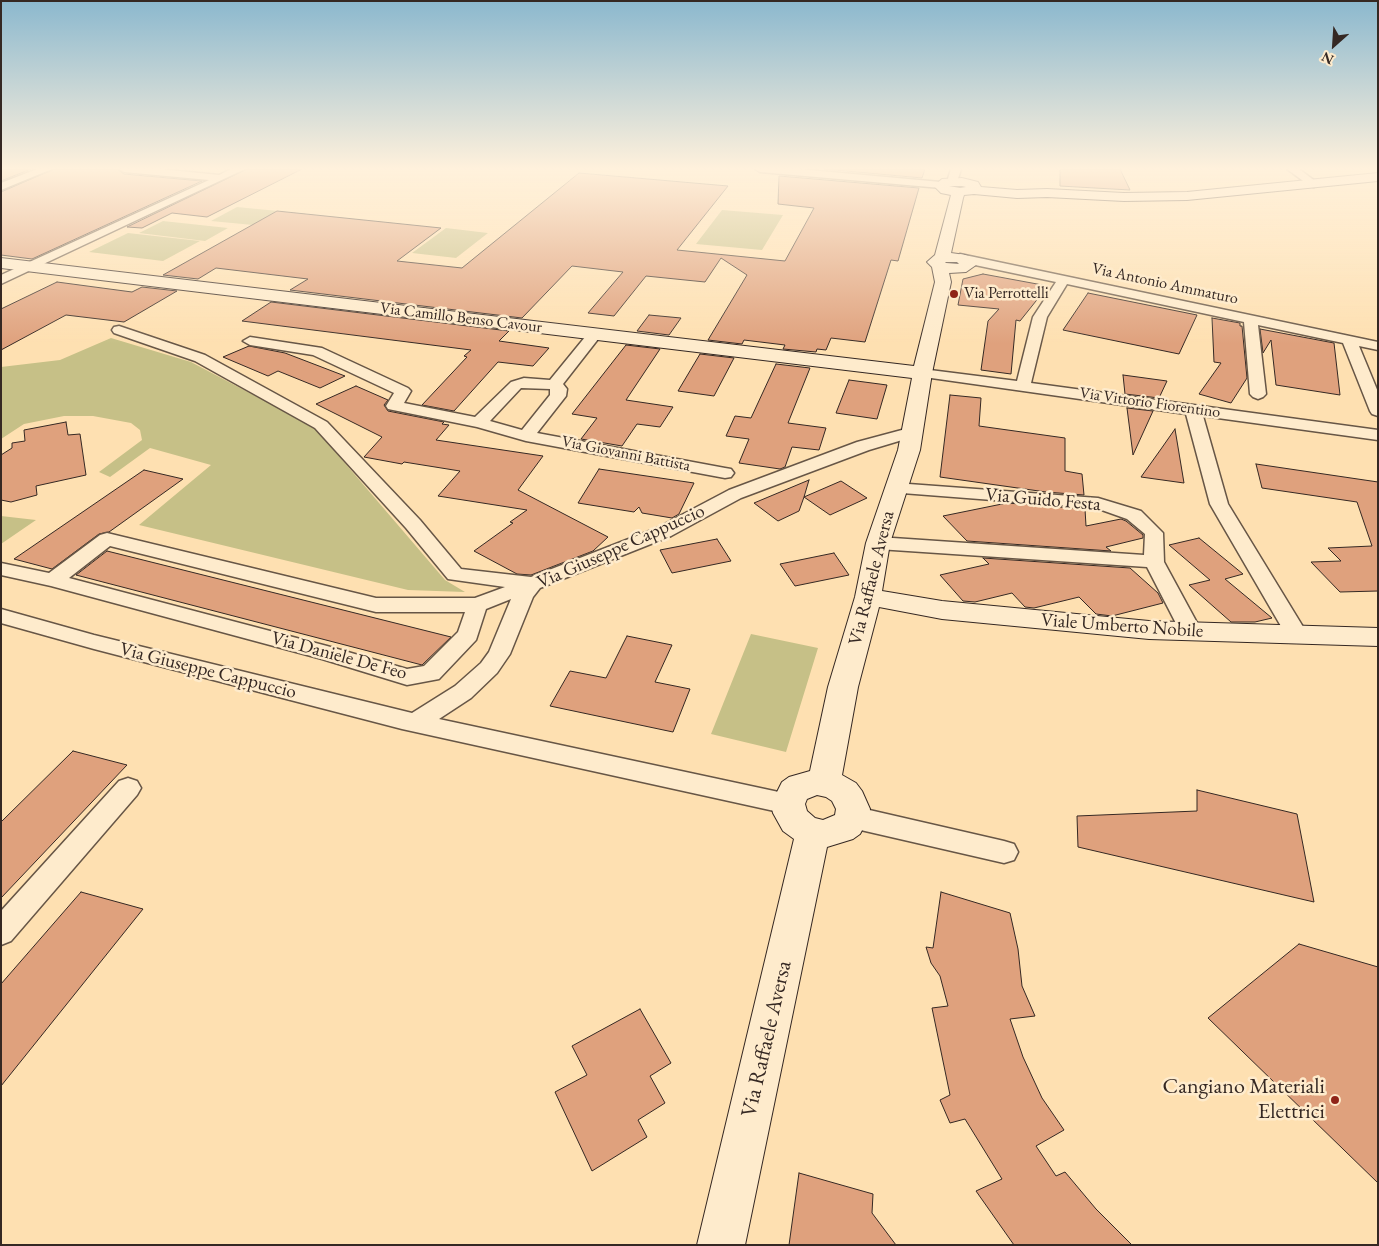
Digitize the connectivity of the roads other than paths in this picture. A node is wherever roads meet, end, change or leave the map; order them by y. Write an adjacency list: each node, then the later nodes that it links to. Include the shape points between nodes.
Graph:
1 (117, 227): 5 (street)
2 (953, 227): 4 (main road, Via Raffaele Aversa)
3 (1, 263): 5 (main road, Via Camillo Benso Cavour)
4 (950, 263): 7 (street, Via Antonio Ammaturo, via 1013,270); 14 (main road, Via Raffaele Aversa)
5 (31, 267): 6 (street); 10 (main road, Via Camillo Benso Cavour)
6 (1, 280)
7 (1063, 281): 8 (street, Via Antonio Ammaturo); 16 (street, via 1040,317)
8 (1251, 320): 11 (street, Via Antonio Ammaturo); 17 (street, Via Antonio Ammaturo)
9 (119, 330): 30 (street, via 200,358 322,425 414,524 455,575)
10 (595, 334): 14 (main road, Via Camillo Benso Cavour); 15 (street, Via Giovanni Battista)
11 (1349, 340): 13 (street, Via Antonio Ammaturo); 19 (street)
12 (250, 341): 20 (street, Via Giovanni Battista, via 317,351 403,391 394,406)
13 (1378, 346)
14 (922, 373): 16 (street, Via Vittorio Fiorentino); 21 (main road, Via Raffaele Aversa)
15 (554, 385): 20 (street, via 516,385); 23 (street, Via Giovanni Battista, via 559,389 558,396)
16 (1022, 386): 18 (street, Via Vittorio Fiorentino)
17 (1258, 394)
18 (1193, 409): 22 (street, Via Vittorio Fiorentino); 35 (street, via 1219,504)
19 (1378, 410)
20 (479, 422): 23 (street, Via Giovanni Battista)
21 (913, 432): 25 (main road, Via Raffaele Aversa); 30 (street, Via Giuseppe Cappuccio, via 863,446 736,494 664,532)
22 (1378, 435)
23 (526, 436): 24 (street, Via Giovanni Battista)
24 (725, 473)
25 (895, 488): 26 (main road, Via Raffaele Aversa); 27 (street, Via Guido Festa, via 1098,503 1134,515 1154,533)
26 (878, 543): 27 (street); 31 (main road, Via Raffaele Aversa)
27 (1154, 562): 34 (street, Via Guido Festa)
28 (1, 569): 29 (street, Via Daniele De Feo)
29 (53, 580): 32 (street, via 107,539 376,605); 32 (street, Via Daniele De Feo, via 407,677 431,673 456,648 468,635)
30 (532, 583): 32 (street); 37 (street, Via Giuseppe Cappuccio, via 523,596 499,654 489,668 462,692)
31 (868, 597): 34 (main road, Viale Umberto Nobile, via 942,610 1149,630); 38 (main road, Via Raffaele Aversa, via 843,687)
32 (477, 605)
33 (1, 616): 37 (street, Via Giuseppe Cappuccio)
34 (1185, 622): 35 (main road, Viale Umberto Nobile)
35 (1297, 635): 36 (main road, Viale Umberto Nobile)
36 (1378, 637)
37 (415, 723): 41 (street, Via Giuseppe Cappuccio)
38 (824, 783): 40 (main road, via 840,789 850,800); 41 (main road, Via Raffaele Aversa, via 801,786 790,797)
39 (128, 788): 43 (street)
40 (852, 817): 41 (main road, via 848,824 833,833); 42 (street)
41 (801, 818): 44 (main road, Via Raffaele Aversa)
42 (1004, 852)
43 (1, 932)
44 (721, 1245)

